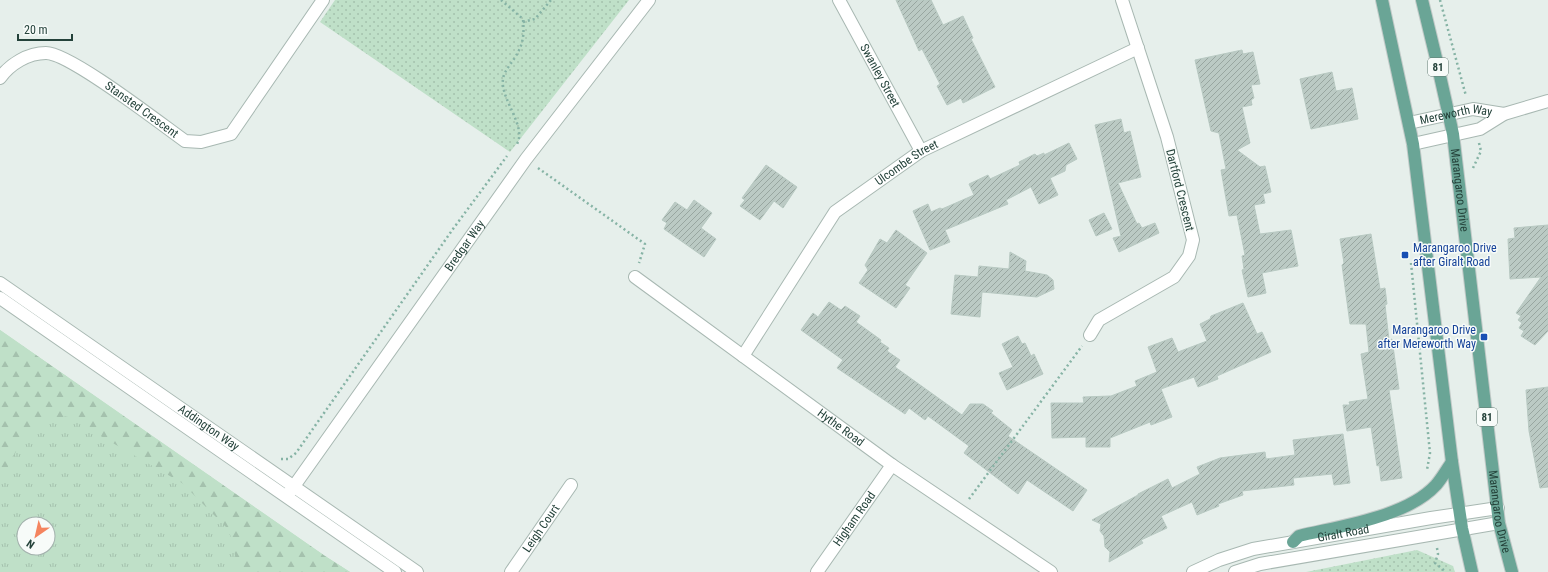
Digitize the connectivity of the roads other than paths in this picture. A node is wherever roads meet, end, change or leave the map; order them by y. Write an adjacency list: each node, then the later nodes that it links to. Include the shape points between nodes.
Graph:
1 (323, 0): 8 (street, Stansted Crescent, via 231,134 201,142 185,141 73,62 47,53 28,57 7,68)
2 (649, 0): 24 (street, Bredgar Way, via 526,159)
3 (840, 0): 15 (street, Swanley Street)
4 (1122, 0): 7 (street, Dartford Crescent)
5 (1382, 0): 12 (main road)
6 (1422, 0): 10 (main road, Marangaroo Drive / 81)
7 (1138, 48): 15 (street, Ulcombe Street); 19 (street, Dartford Crescent, via 1167,137 1193,240 1189,256 1174,277 1099,320)
8 (0, 78)
9 (1548, 100): 11 (street, Mereworth Way)
10 (1449, 114): 11 (street, Mereworth Way, via 1473,109); 12 (street, Mereworth Way); 13 (main road, Marangaroo Drive / 81)
11 (1504, 114): 13 (street, Mereworth Way, via 1480,129)
12 (1409, 124): 14 (main road)
13 (1453, 134): 14 (street, Mereworth Way); 26 (main road, Marangaroo Drive / 81)
14 (1414, 144): 21 (main road)
15 (921, 151): 20 (street, Ulcombe Street, via 835,212)
16 (635, 277): 20 (street, Hythe Road)
17 (0, 283): 24 (street, Addington Way)
18 (0, 298): 25 (street, Addington Way)
19 (1090, 335)
20 (743, 356): 22 (street, Hythe Road)
21 (1452, 462): 27 (main road); 30 (main road, via 1436,485 1405,507 1388,514 1298,536)
22 (892, 465): 34 (street, Higham Road); 35 (street, Hythe Road)
23 (571, 485): 33 (street, Leigh Court)
24 (294, 486): 25 (street, Bredgar Way); 32 (street, Addington Way)
25 (287, 496): 31 (street, Addington Way)
26 (1498, 508): 27 (street, Giralt Road); 28 (main road, Marangaroo Drive / 81)
27 (1460, 514): 29 (main road); 30 (street, Giralt Road)
28 (1499, 523): 29 (street, Giralt Road); 39 (main road, Marangaroo Drive / 81)
29 (1462, 528): 37 (street, Giralt Road, via 1260,564); 38 (main road)
30 (1293, 542): 36 (street, Giralt Road, via 1253,549)
31 (395, 572)
32 (417, 572)
33 (511, 572)
34 (817, 572)
35 (1051, 572)
36 (1192, 572)
37 (1235, 572)
38 (1472, 572)
39 (1512, 572)

